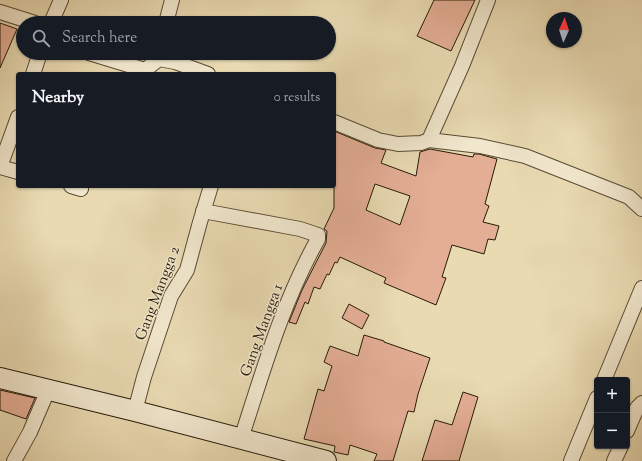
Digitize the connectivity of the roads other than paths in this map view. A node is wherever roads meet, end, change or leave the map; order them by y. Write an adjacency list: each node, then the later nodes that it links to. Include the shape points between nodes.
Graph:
1 (61, 0): 5 (street)
2 (172, 0): 6 (street)
3 (488, 0): 17 (street)
4 (0, 12): 7 (street)
5 (54, 16)
6 (168, 16)
7 (16, 17)
8 (38, 60): 12 (street)
9 (112, 60): 10 (street, via 145,70)
10 (156, 60)
11 (170, 60): 13 (street)
12 (34, 72)
13 (202, 72)
14 (16, 119): 16 (street)
15 (336, 123): 17 (street, via 378,140 398,144)
16 (6, 129): 18 (street)
17 (429, 140): 21 (street, via 480,146 525,156 629,197)
18 (0, 167): 19 (street)
19 (16, 171)
20 (210, 188): 22 (street, Gang Mangga 2)
21 (642, 209)
22 (202, 211): 29 (street, Gang Mangga 2, via 187,270 171,296); 31 (street, Gang Mangga 1, via 300,229 318,235 274,337)
23 (642, 288): 24 (street)
24 (605, 377)
25 (0, 378): 26 (street)
26 (48, 390): 29 (street); 34 (street)
27 (642, 403): 30 (street)
28 (594, 406): 33 (street)
29 (135, 411): 31 (street)
30 (630, 424)
31 (241, 439): 35 (street)
32 (620, 449): 36 (street)
33 (575, 460)
34 (14, 461)
35 (326, 461)
36 (614, 461)

